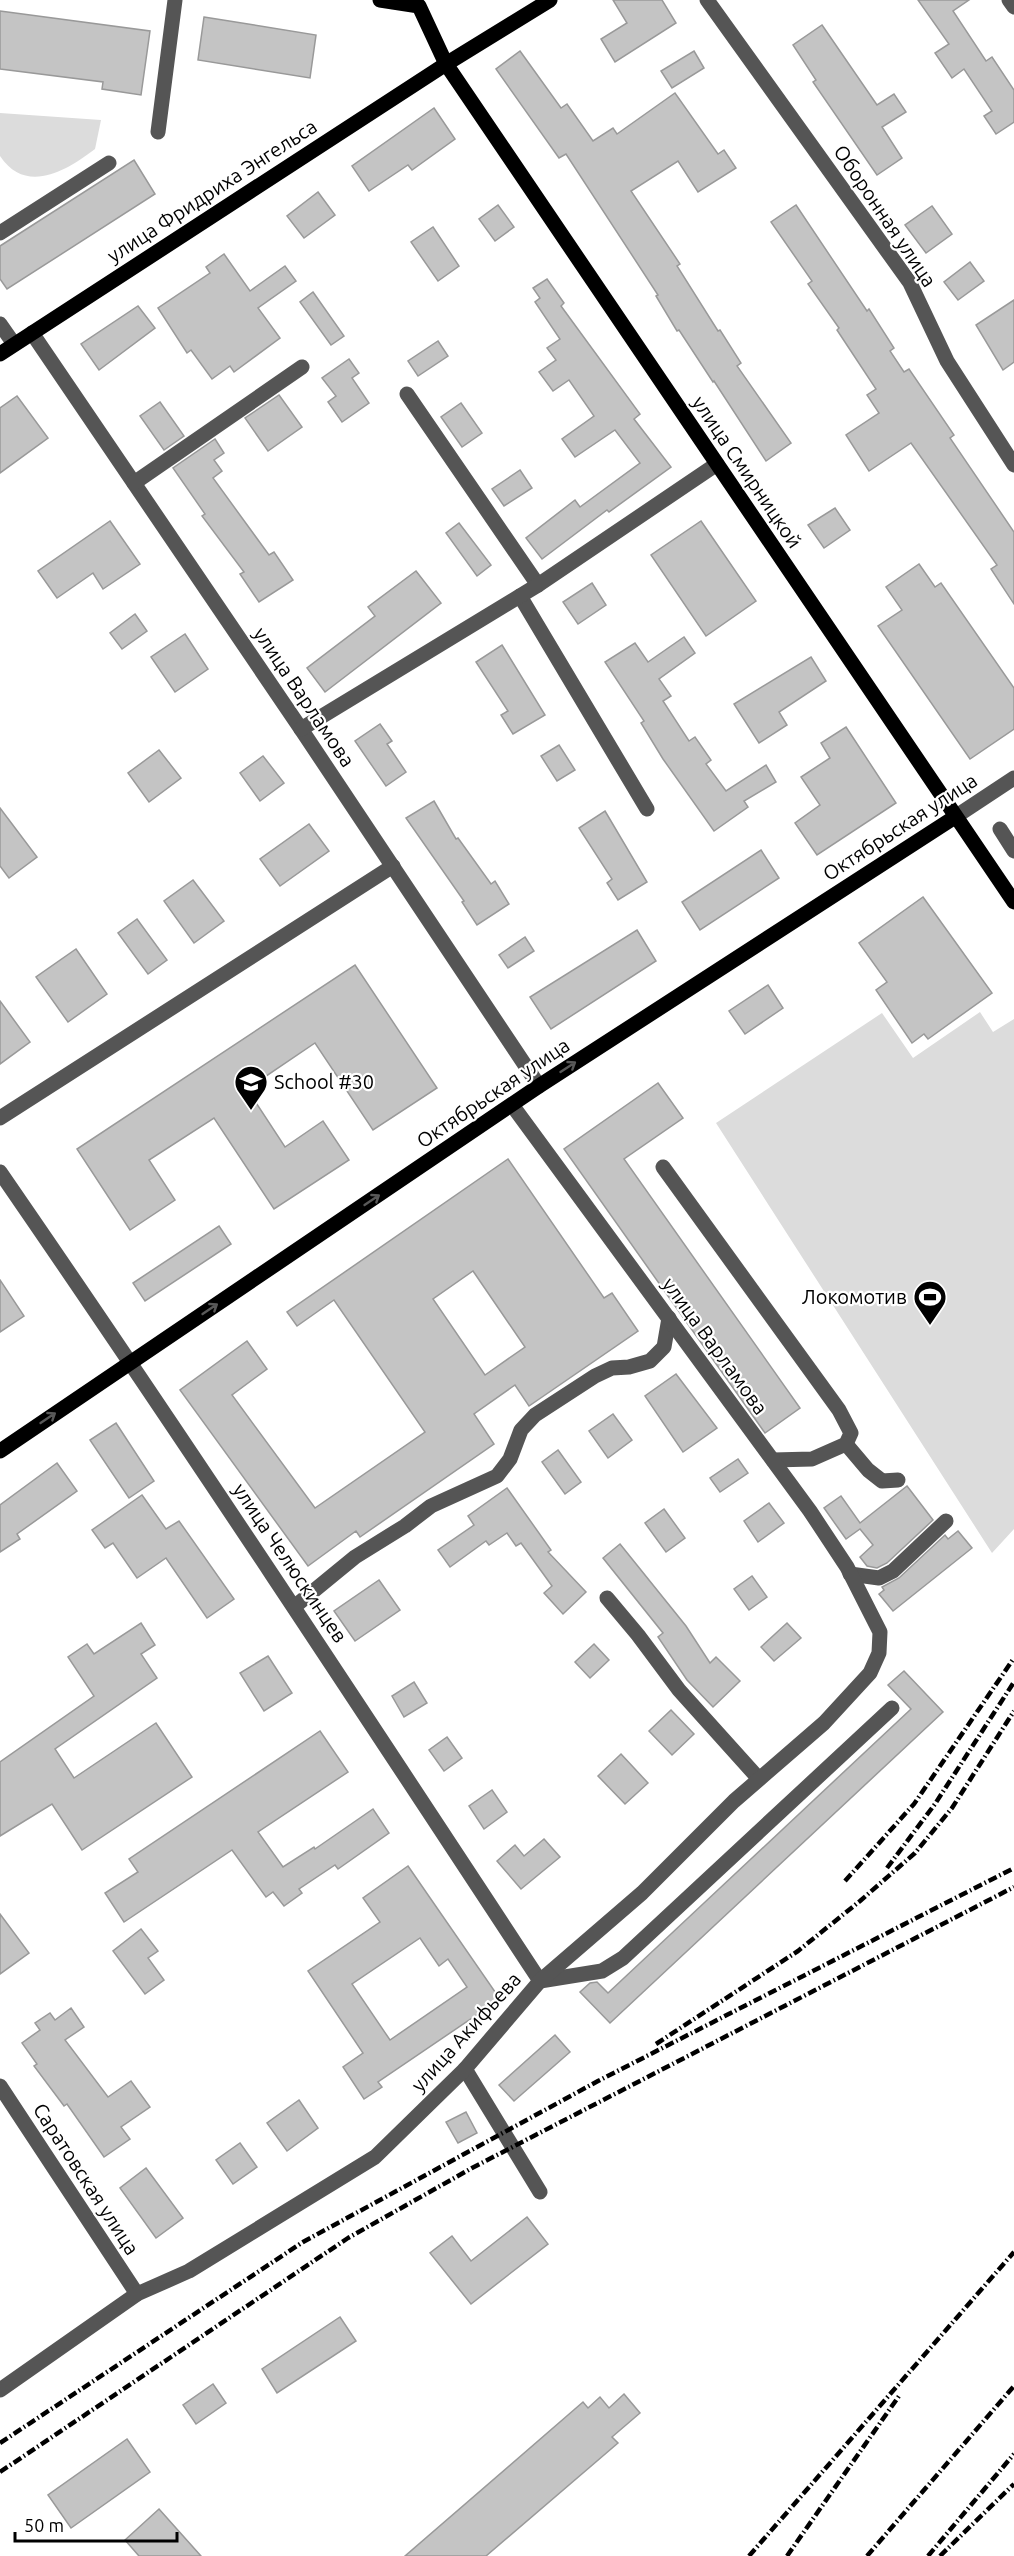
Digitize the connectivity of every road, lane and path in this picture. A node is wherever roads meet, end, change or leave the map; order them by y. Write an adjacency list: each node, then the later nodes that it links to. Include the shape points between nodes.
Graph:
1 (175, 0): 8 (street)
2 (380, 0): 7 (main road, улица Смирницкой, via 419,6)
3 (550, 0): 7 (main road, улица Фридриха Энгельса)
4 (707, 0): 18 (street, Оборонная улица, via 910,283 947,361)
5 (1009, 0): 6 (street)
6 (1014, 7)
7 (446, 64): 12 (main road, улица Фридриха Энгельса); 17 (main road, улица Смирницкой)
8 (158, 132)
9 (109, 163): 10 (street)
10 (0, 233)
11 (0, 324): 13 (street)
12 (32, 333): 13 (main road, улица Фридриха Энгельса); 19 (street, улица Варламова)
13 (14, 345): 14 (main road, улица Фридриха Энгельса)
14 (0, 354)
15 (302, 367): 19 (street)
16 (407, 394): 20 (street)
17 (717, 464): 20 (street); 25 (main road, улица Смирницкой)
18 (1014, 465)
19 (134, 483): 22 (street, улица Варламова)
20 (538, 585): 21 (street)
21 (520, 596): 22 (street); 24 (street)
22 (301, 729): 28 (street, улица Варламова)
23 (1014, 778): 25 (street, Октябрьская улица)
24 (647, 809)
25 (955, 817): 29 (main road, улица Смирницкой); 30 (main road, Октябрьская улица, one-way to 25)
26 (1000, 829): 27 (street)
27 (1014, 851)
28 (393, 866): 30 (street, улица Варламова); 32 (street)
29 (1014, 902)
30 (539, 1086): 31 (main road, Октябрьская улица)
31 (512, 1105): 35 (street, улица Варламова); 36 (main road, Октябрьская улица, one-way to 31)
32 (0, 1118)
33 (663, 1167): 37 (street, via 839,1410 851,1433)
34 (0, 1172): 36 (street, улица Челюскинцев)
35 (669, 1318): 39 (street, улица Варламова); 45 (street, via 664,1347 650,1361 612,1368 535,1415 521,1430 510,1459 497,1476 431,1506 355,1557)
36 (131, 1362): 38 (main road, Октябрьская улица, one-way to 36); 45 (street, улица Челюскинцев)
37 (846, 1444): 39 (street, via 812,1459); 40 (street, via 882,1481)
38 (0, 1451)
39 (773, 1460): 42 (street, улица Варламова)
40 (898, 1480)
41 (946, 1521): 43 (street, via 893,1571)
42 (850, 1574): 43 (street); 46 (street, улица Варламова)
43 (879, 1578): 46 (street, via 869,1599)
44 (607, 1598): 48 (street, via 679,1690)
45 (294, 1606): 49 (street, улица Челюскинцев)
46 (871, 1614): 48 (street, улица Акифьева, via 880,1632 879,1653 870,1673 824,1723)
47 (892, 1708): 49 (street, via 623,1958 602,1971)
48 (759, 1779): 49 (street, улица Акифьева, via 642,1893)
49 (540, 1981): 50 (street, улица Акифьева)
50 (465, 2069): 53 (street); 54 (street, улица Акифьева, via 375,2157 189,2271)
51 (0, 2086): 52 (street, Саратовская улица)
52 (5, 2106): 54 (street, Саратовская улица)
53 (540, 2192)
54 (137, 2294): 55 (street, улица Акифьева)
55 (0, 2390)

